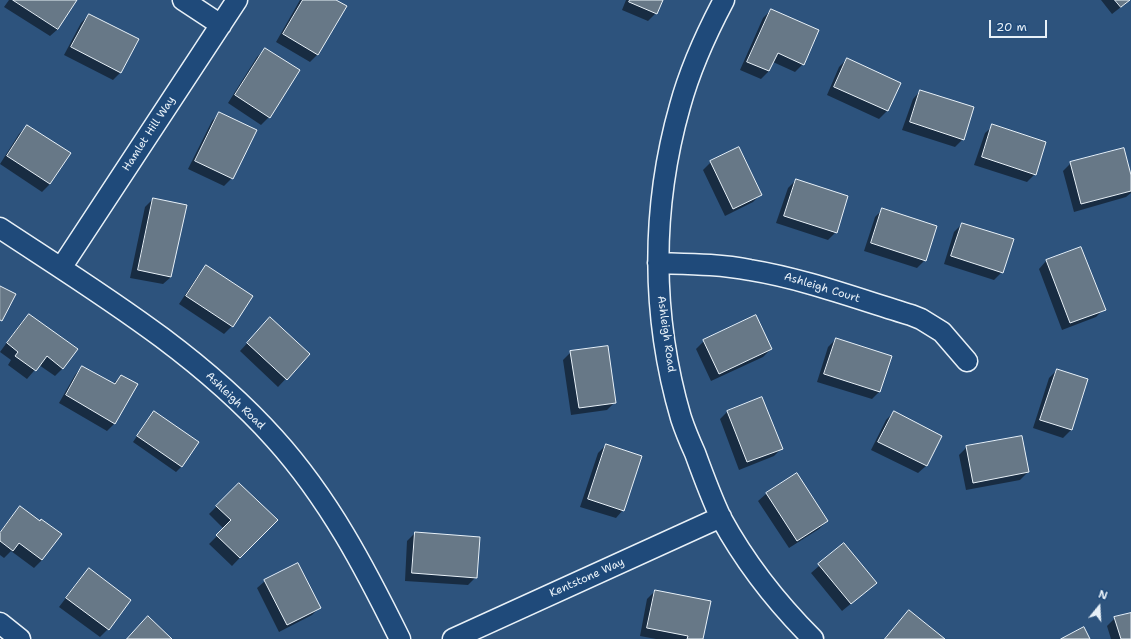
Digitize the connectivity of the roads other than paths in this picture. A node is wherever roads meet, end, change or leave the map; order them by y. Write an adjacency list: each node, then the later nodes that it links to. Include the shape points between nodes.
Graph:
1 (183, 0): 4 (street)
2 (237, 0): 4 (street, Hamlet Hill Way)
3 (724, 0): 6 (street, Ashleigh Road, via 694,65 680,105 663,186)
4 (221, 25): 7 (street, Hamlet Hill Way)
5 (0, 228): 7 (street, Ashleigh Road)
6 (658, 263): 8 (street, Ashleigh Court, via 714,265 763,272 921,319 942,332); 9 (street, Ashleigh Road, via 666,355 682,418)
7 (61, 268): 12 (street, Ashleigh Road, via 182,352 229,393 275,440 308,480 350,543)
8 (967, 361)
9 (721, 517): 13 (street, Kentstone Way); 14 (street, Ashleigh Road, via 760,577 797,623)
10 (0, 623): 11 (street)
11 (20, 639)
12 (400, 639)
13 (453, 639)
14 (814, 639)

